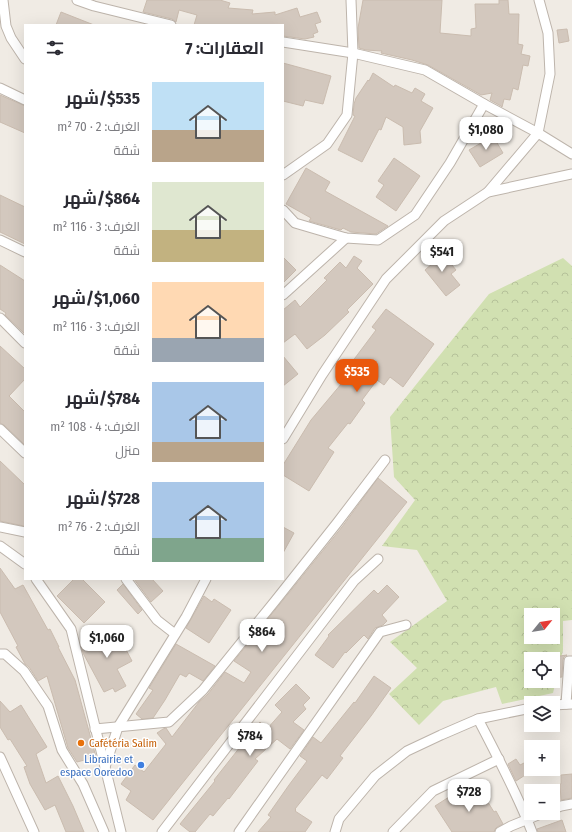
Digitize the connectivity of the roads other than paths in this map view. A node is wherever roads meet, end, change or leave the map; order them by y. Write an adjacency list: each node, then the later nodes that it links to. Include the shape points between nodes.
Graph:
1 (2, 0): 8 (street, via 6,26)
2 (77, 0): 5 (street)
3 (351, 0): 7 (street)
4 (539, 0): 12 (street, via 548,33 550,74)
5 (167, 24)
6 (284, 42): 7 (street)
7 (353, 52): 11 (street, via 425,70); 14 (street, via 347,115 327,144)
8 (24, 58)
9 (0, 88): 10 (street)
10 (24, 100)
11 (484, 104): 12 (street); 18 (street, via 450,163 415,215 378,240)
12 (538, 133): 13 (street); 16 (street)
13 (572, 154)
14 (284, 174)
15 (572, 174): 16 (street)
16 (488, 192): 25 (street, via 444,221 386,279)
17 (284, 211): 18 (street, via 295,224)
18 (346, 238): 21 (street)
19 (0, 240): 20 (street)
20 (24, 252)
21 (284, 294)
22 (0, 318): 23 (street)
23 (24, 341)
24 (0, 429): 26 (street)
25 (284, 437)
26 (24, 452)
27 (384, 460): 43 (street, via 337,523 203,690 169,722)
28 (0, 527): 29 (street)
29 (24, 532)
30 (0, 546): 32 (street)
31 (378, 559): 56 (street, via 354,581)
32 (24, 563)
33 (37, 580): 44 (street, via 71,629)
34 (127, 580): 37 (street, via 157,620)
35 (205, 580): 37 (street)
36 (406, 625): 57 (street, via 380,632)
37 (175, 634): 43 (street)
38 (2, 652): 54 (street, via 24,671 48,706 62,750 83,784)
39 (572, 661): 40 (street, via 569,661)
40 (569, 704)
41 (524, 709): 42 (street)
42 (478, 718): 46 (street); 58 (street, via 407,751 375,776 339,819)
43 (118, 727): 44 (street); 47 (street)
44 (95, 729): 47 (street)
45 (0, 757): 53 (street)
46 (499, 759): 50 (street); 59 (street, via 433,791)
47 (105, 767): 55 (street)
48 (572, 804): 49 (street)
49 (560, 806)
50 (524, 813)
51 (525, 820): 60 (street)
52 (527, 820): 61 (street)
53 (34, 832)
54 (104, 832)
55 (121, 832)
56 (162, 832)
57 (239, 832)
58 (335, 832)
59 (393, 832)
60 (500, 832)
61 (532, 832)

